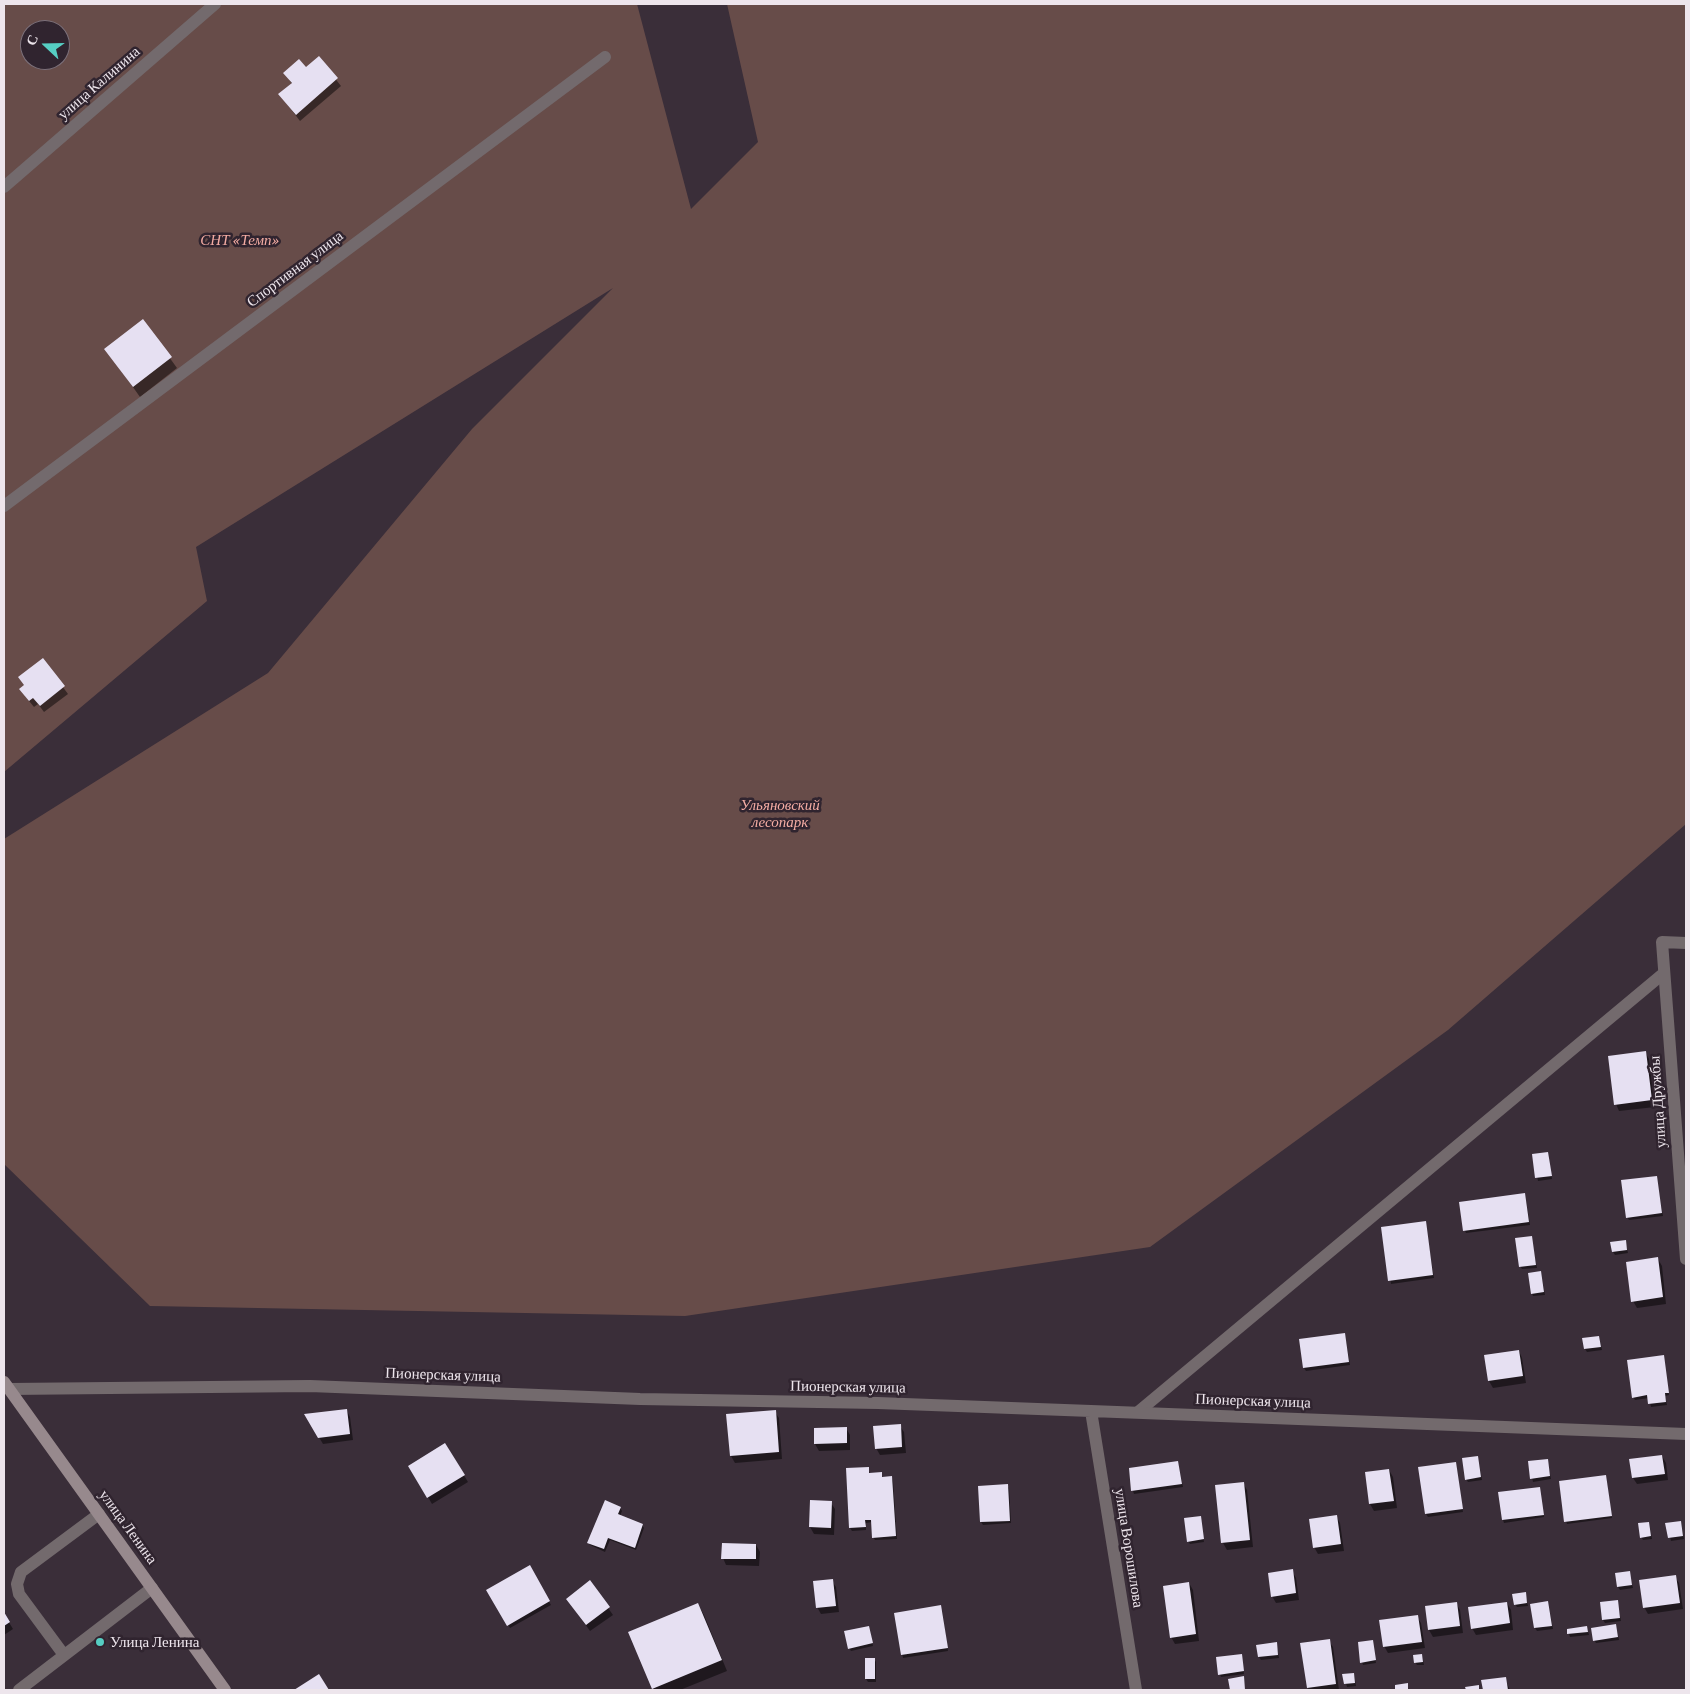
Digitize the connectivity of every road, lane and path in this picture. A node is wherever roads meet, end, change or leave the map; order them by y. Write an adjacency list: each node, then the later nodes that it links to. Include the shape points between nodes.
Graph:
1 (215, 4): 3 (street, улица Калинина)
2 (605, 57): 4 (street, Спортивная улица)
3 (4, 187)
4 (4, 506)
5 (1686, 943): 6 (street, улица Дружбы, via 1662,942)
6 (1664, 973): 7 (street, улица Дружбы); 10 (street)
7 (1686, 1259)
8 (6, 1386): 9 (street, Пионерская улица, via 310,1386); 12 (street, улица Ленина)
9 (1090, 1411): 10 (street, Пионерская улица); 17 (street, улица Ворошилова)
10 (1138, 1412): 11 (street, Пионерская улица)
11 (1686, 1434)
12 (99, 1514): 13 (street, улица Ленина); 14 (street, via 21,1572 18,1584 18,1594)
13 (152, 1588): 14 (street); 16 (street, улица Ленина)
14 (64, 1655): 15 (street)
15 (19, 1690)
16 (224, 1690)
17 (1136, 1690)

